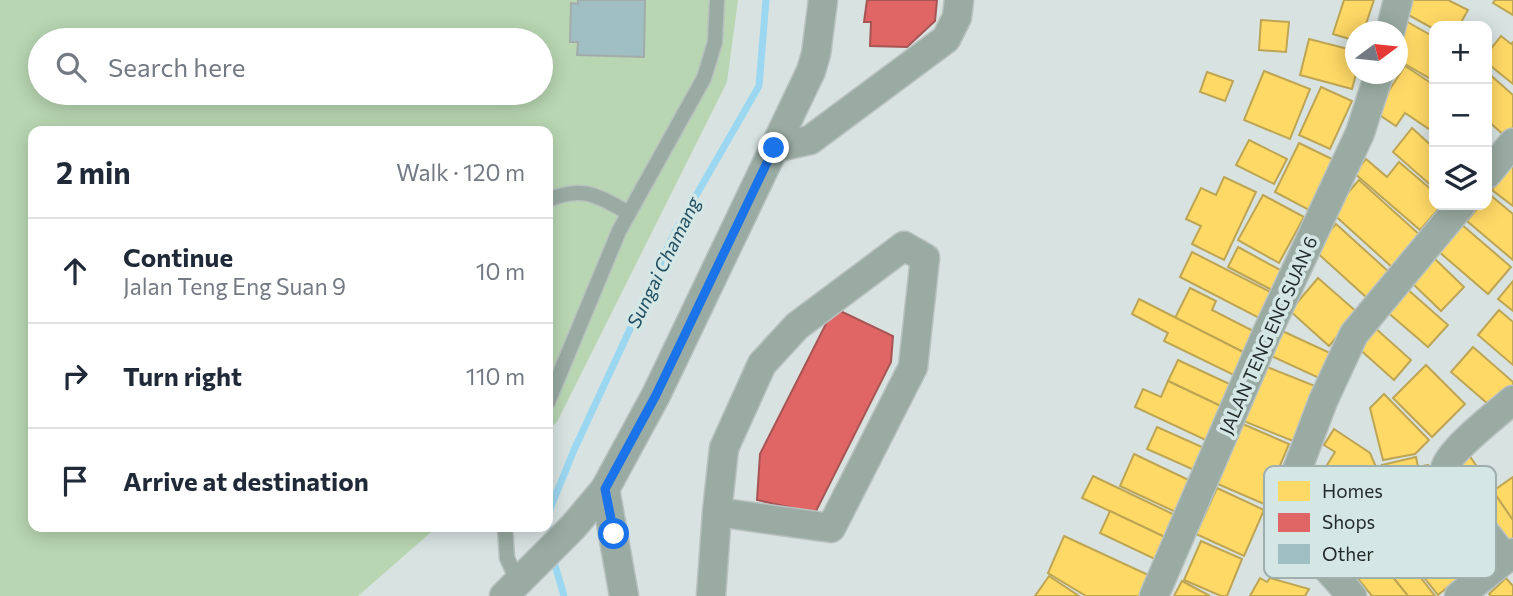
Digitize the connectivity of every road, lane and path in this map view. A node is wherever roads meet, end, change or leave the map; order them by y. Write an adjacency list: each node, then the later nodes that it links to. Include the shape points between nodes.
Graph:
1 (716, 0): 12 (lane, via 715,42 704,78)
2 (823, 0): 8 (street, via 814,62)
3 (959, 0): 8 (street, via 946,39 810,141)
4 (1398, 0): 5 (street)
5 (1393, 21)
6 (1375, 84): 27 (street, JALAN TENG ENG SUAN 6, via 1360,133 1266,335)
7 (1513, 143): 9 (street)
8 (774, 148): 17 (street, via 656,395)
9 (1492, 168)
10 (553, 198): 12 (lane, via 587,192)
11 (1457, 210): 15 (street, via 1354,334)
12 (629, 213): 13 (lane)
13 (553, 389)
14 (1513, 400): 16 (street, via 1466,441)
15 (1299, 466)
16 (1446, 466)
17 (605, 489): 24 (street); 25 (street)
18 (717, 512): 18 (street, via 724,448 762,364 797,326 904,246 925,258 913,367 831,528); 26 (street)
19 (505, 532): 24 (lane)
20 (1496, 540): 21 (street)
21 (1509, 556)
22 (1336, 578): 28 (street)
23 (1481, 578): 29 (street)
24 (511, 589)
25 (624, 596)
26 (711, 596)
27 (1154, 596)
28 (1352, 596)
29 (1458, 596)

